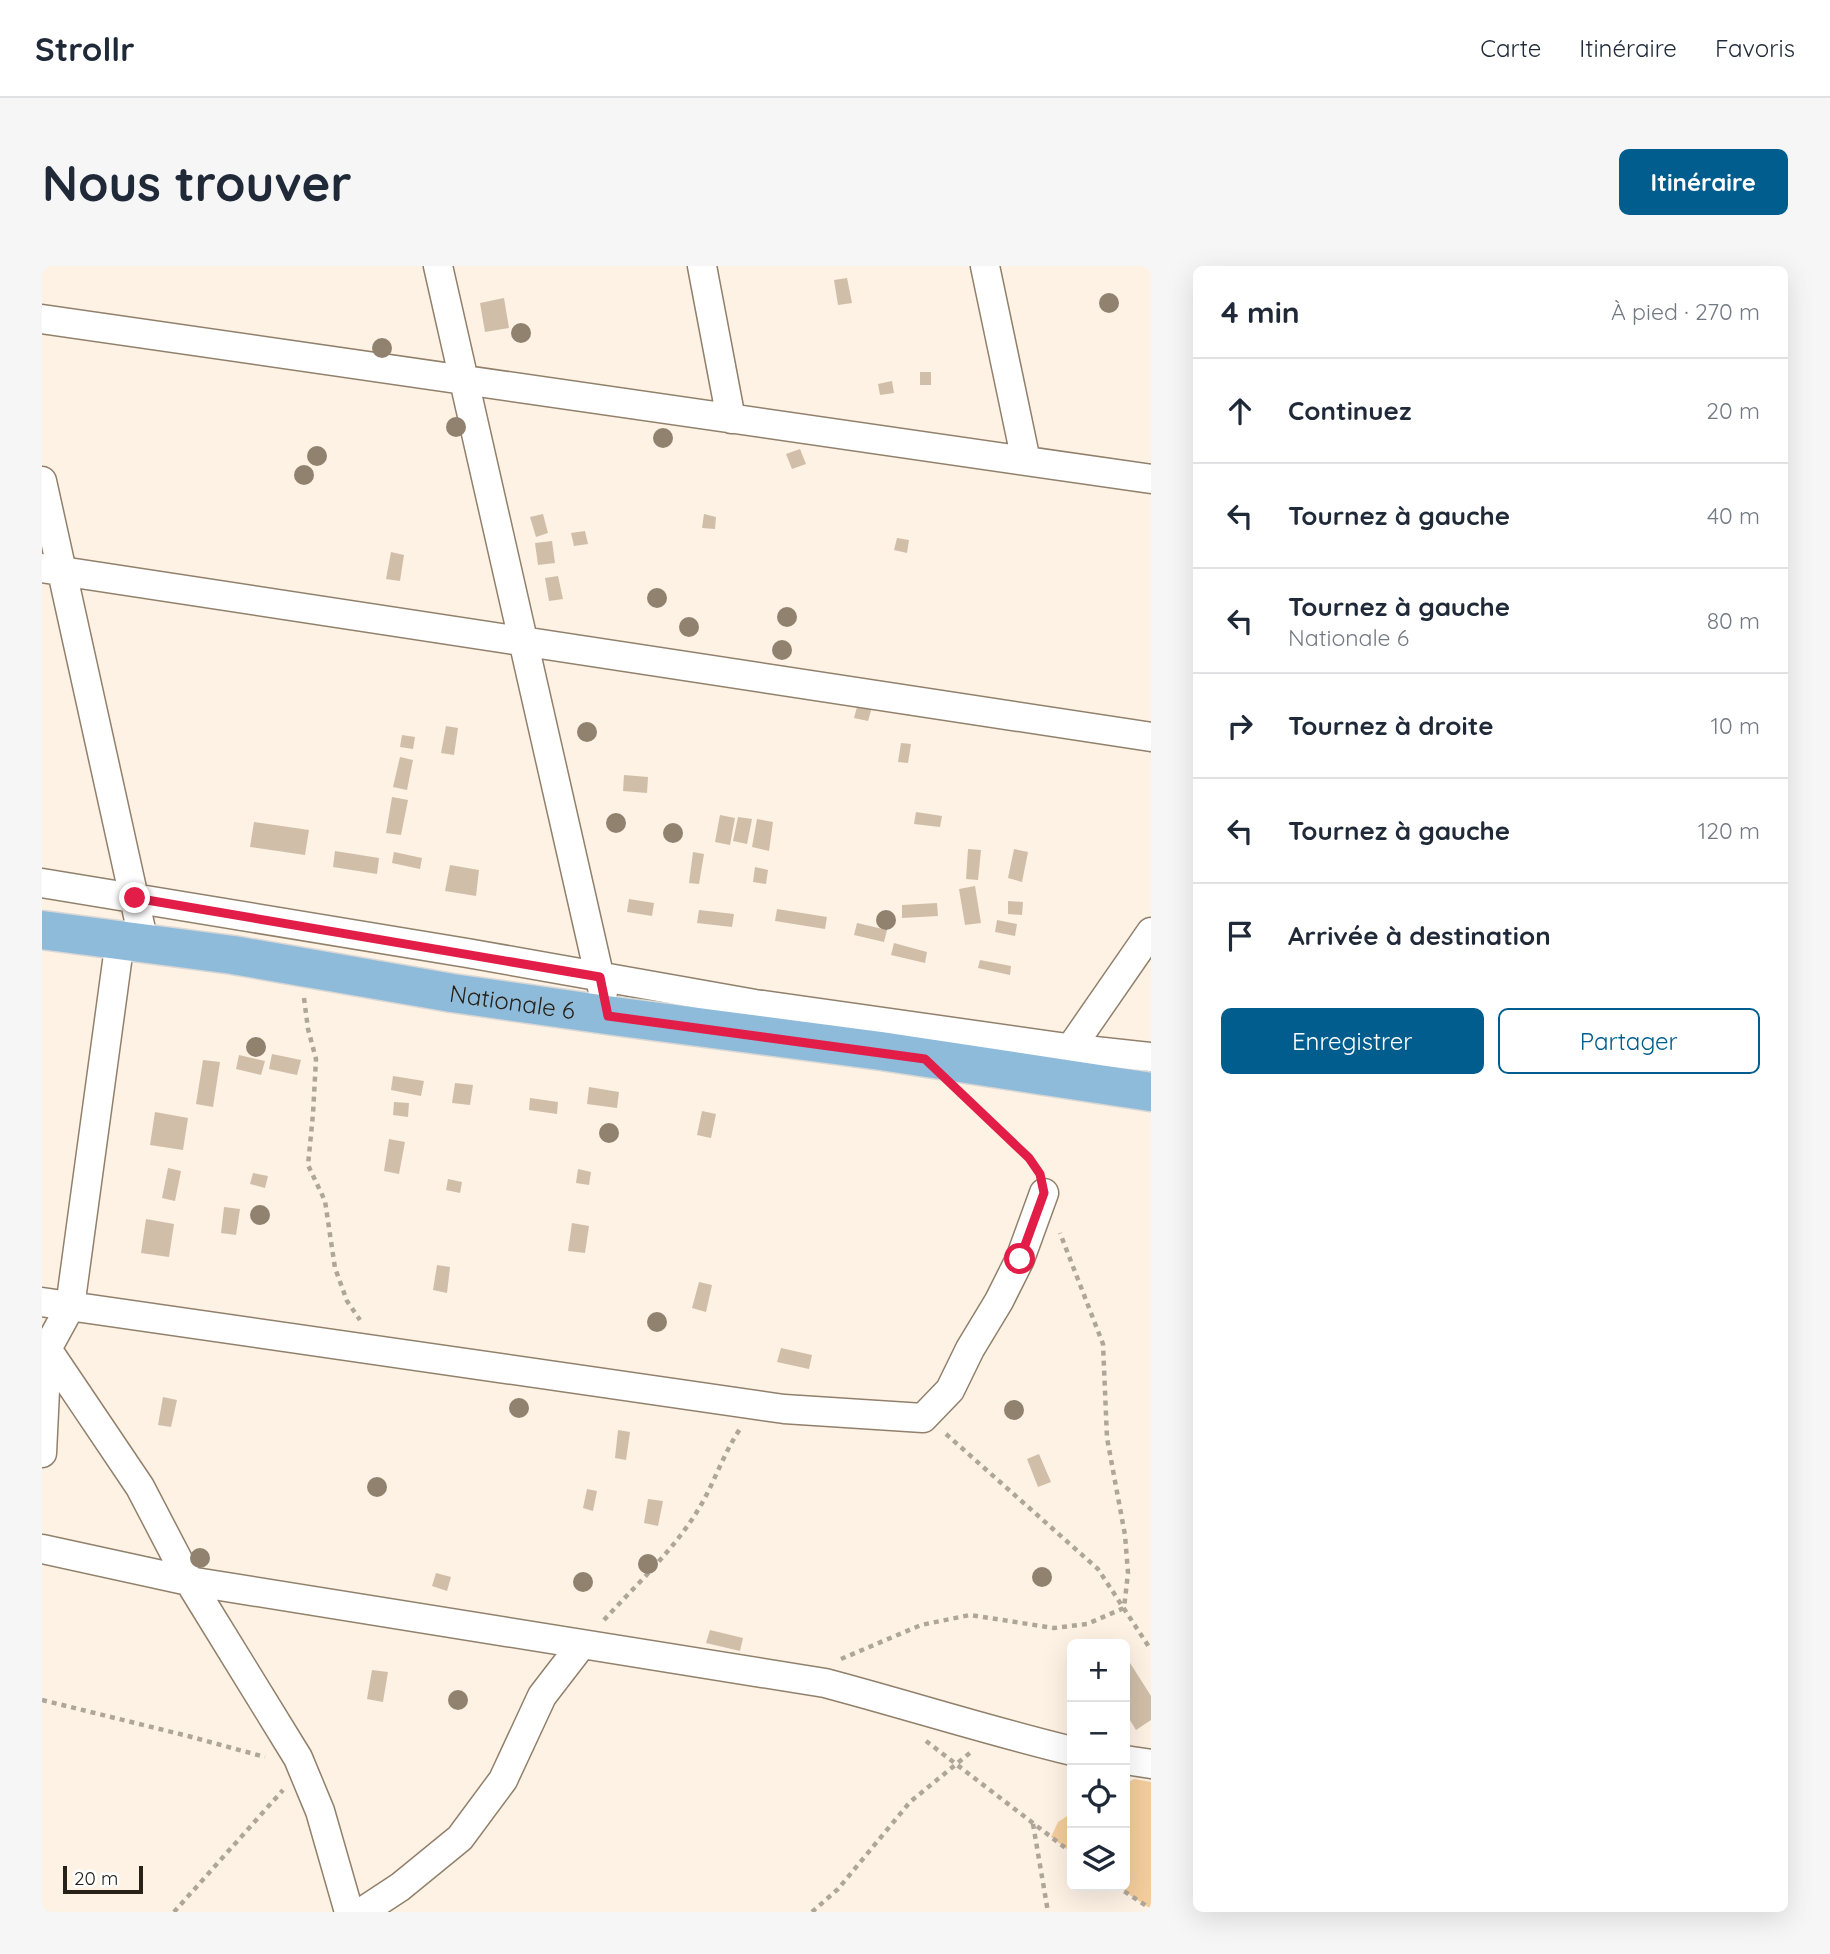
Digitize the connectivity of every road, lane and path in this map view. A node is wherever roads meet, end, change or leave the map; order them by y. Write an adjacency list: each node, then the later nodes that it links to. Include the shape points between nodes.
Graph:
1 (438, 266): 5 (street)
2 (702, 266): 6 (street)
3 (985, 266): 7 (street)
4 (42, 319): 5 (street)
5 (464, 380): 6 (street); 11 (street)
6 (732, 419): 7 (street)
7 (1027, 461): 8 (street)
8 (1151, 479)
9 (42, 481): 10 (street)
10 (52, 570): 11 (street); 14 (street)
11 (523, 642): 12 (street); 19 (street)
12 (1151, 737)
13 (42, 883): 14 (street)
14 (135, 898): 17 (street); 19 (street)
15 (42, 930): 17 (main road, Nationale 6)
16 (1151, 932): 22 (street)
17 (132, 942): 18 (main road, Nationale 6); 27 (street)
18 (300, 967): 20 (main road, Nationale 6); 29 (path, via 316,1059 308,1165 325,1201 335,1268 347,1301)
19 (600, 977): 20 (street); 22 (street)
20 (608, 1016): 22 (main road, Nationale 6, via 881,1051)
21 (1151, 1057): 22 (street)
22 (1061, 1063): 23 (main road, Nationale 6)
23 (1151, 1092)
24 (963, 1095): 25 (path, via 1029,1158 1040,1174)
25 (1044, 1193): 31 (street, via 999,1301 950,1390); 35 (path, via 1103,1344 1107,1438 1125,1535 1128,1573)
26 (42, 1302): 27 (street)
27 (70, 1307): 28 (street); 29 (street)
28 (47, 1349): 32 (street); 34 (street, via 140,1487)
29 (382, 1352): 30 (street)
30 (784, 1409): 31 (street); 36 (path, via 739,1429 699,1510)
31 (923, 1418): 35 (path, via 1098,1569)
32 (42, 1454)
33 (42, 1549): 34 (street)
34 (189, 1581): 36 (street); 46 (street)
35 (1124, 1608): 37 (path); 38 (path, via 1087,1624 1054,1629 970,1615 921,1625)
36 (582, 1644): 38 (street); 53 (street, via 542,1696 503,1780 460,1838)
37 (1151, 1650)
38 (795, 1679): 40 (street)
39 (42, 1700): 46 (path)
40 (996, 1732): 42 (street); 44 (path)
41 (926, 1740): 44 (path)
42 (1067, 1750)
43 (1130, 1761): 45 (street)
44 (957, 1764): 47 (path); 54 (path, via 910,1802 838,1889)
45 (1151, 1764)
46 (302, 1768): 51 (path); 52 (street, via 320,1811)
47 (1033, 1824): 48 (path); 55 (path)
48 (1067, 1849)
49 (1124, 1891): 50 (path)
50 (1151, 1909)
51 (174, 1912)
52 (349, 1912)
53 (362, 1912)
54 (812, 1912)
55 (1048, 1912)

